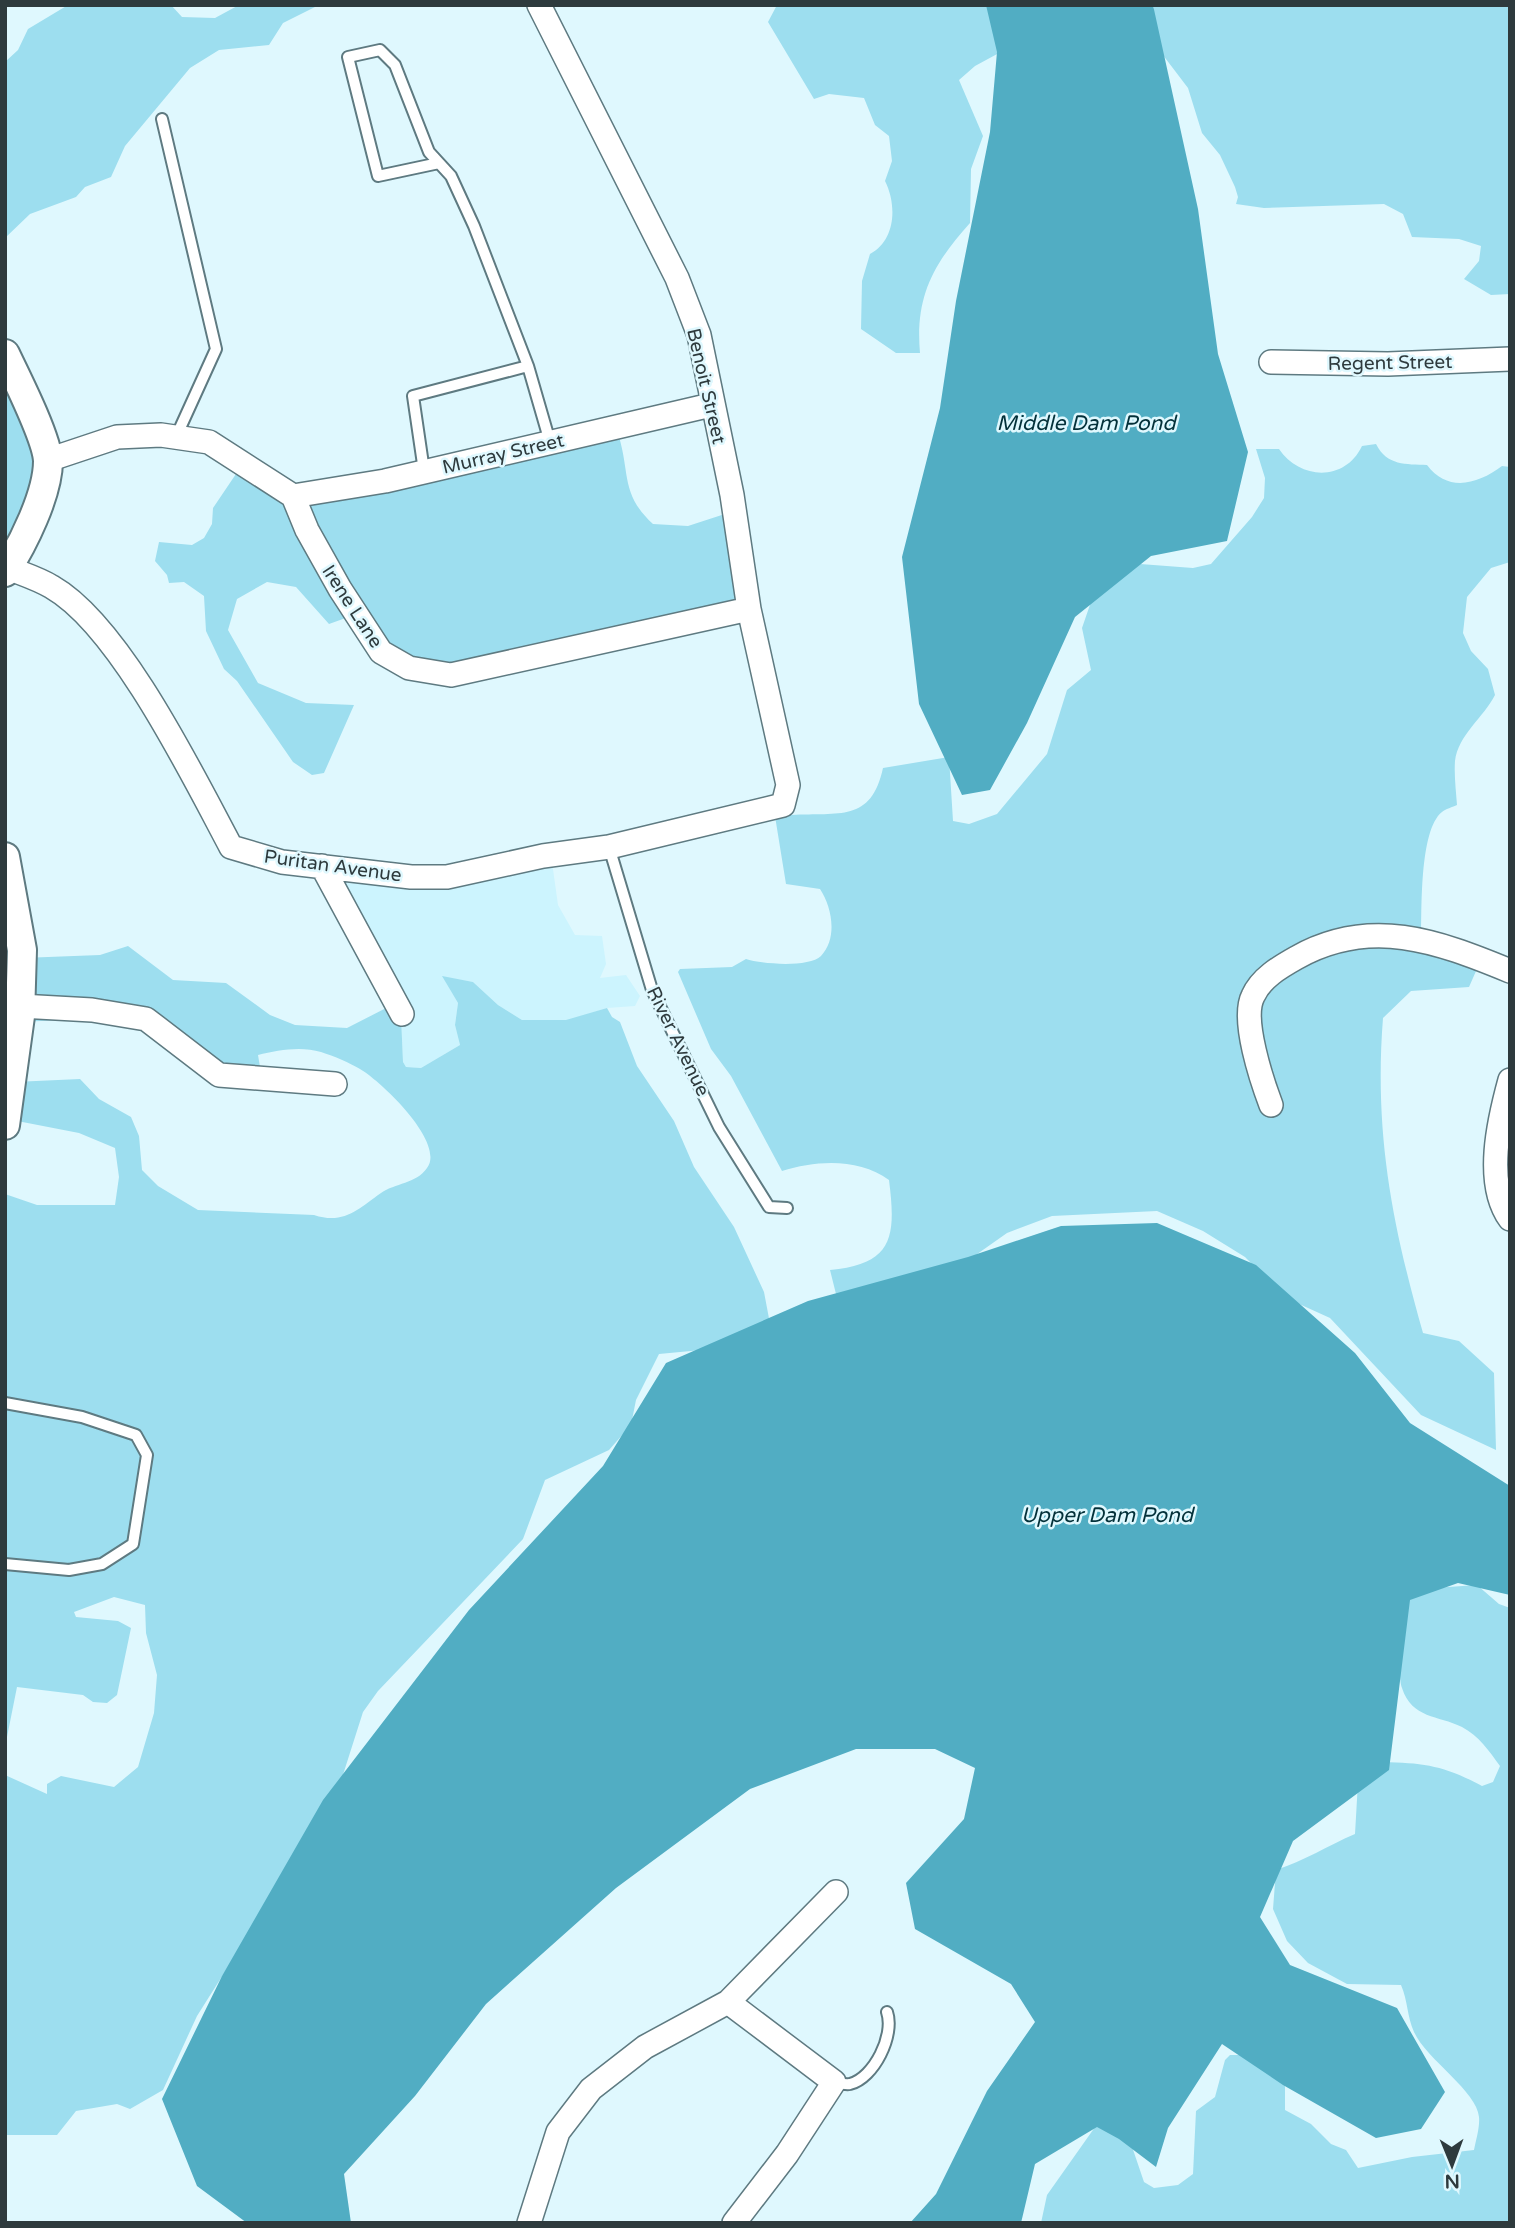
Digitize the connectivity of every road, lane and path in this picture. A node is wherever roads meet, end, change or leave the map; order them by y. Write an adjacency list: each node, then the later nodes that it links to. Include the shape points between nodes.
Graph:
1 (539, 5): 8 (street, Benoit Street, via 677,278 699,335)
2 (162, 119): 9 (lane, via 216,349)
3 (439, 163): 3 (lane, via 429,152 395,65 380,50 348,57 378,176); 7 (lane, via 451,176 474,226)
4 (5, 354): 11 (street, via 28,401)
5 (1510, 359): 6 (street, Regent Street)
6 (1271, 362)
7 (528, 366): 10 (lane); 12 (lane, via 413,396)
8 (712, 405): 10 (street, Murray Street); 15 (street, Benoit Street, via 732,495)
9 (176, 437): 11 (street, via 117,437); 13 (street, via 209,442)
10 (550, 442): 12 (street, Murray Street)
11 (48, 460): 14 (street, via 37,510)
12 (424, 471): 13 (street, Murray Street)
13 (293, 496): 15 (street, Irene Lane, via 307,530 380,652 409,668 451,675)
14 (7, 570): 19 (street, Puritan Avenue, via 54,588 106,635 186,762 231,846 282,862)
15 (749, 609): 16 (street, Benoit Street, via 788,785)
16 (786, 795): 17 (street, Puritan Avenue, via 783,806)
17 (609, 847): 19 (street, Puritan Avenue, via 447,877); 27 (lane, River Avenue, via 652,990 733,1150 769,1207)
18 (5, 857): 21 (street, via 22,950)
19 (322, 866): 22 (street)
20 (1510, 971): 25 (street, via 1452,947 1395,936 1351,936 1317,946 1274,970 1252,997 1251,1019)
21 (20, 1006): 24 (street, via 93,1010 146,1019 219,1074); 26 (street)
22 (402, 1014)
23 (1510, 1080): 28 (street, via 1500,1118 1497,1169 1502,1208)
24 (335, 1084)
25 (1271, 1105)
26 (5, 1125)
27 (786, 1208)
28 (1510, 1219)
29 (5, 1404): 30 (lane, via 82,1417 136,1435 147,1455 133,1544 102,1564 69,1570)
30 (5, 1564)
31 (836, 1892): 32 (street)
32 (728, 2002): 34 (street); 35 (street, via 645,2047 591,2089 558,2132)
33 (887, 2012): 34 (lane, via 891,2021 884,2050 859,2080 847,2085)
34 (834, 2082): 36 (street)
35 (529, 2223)
36 (734, 2223)

